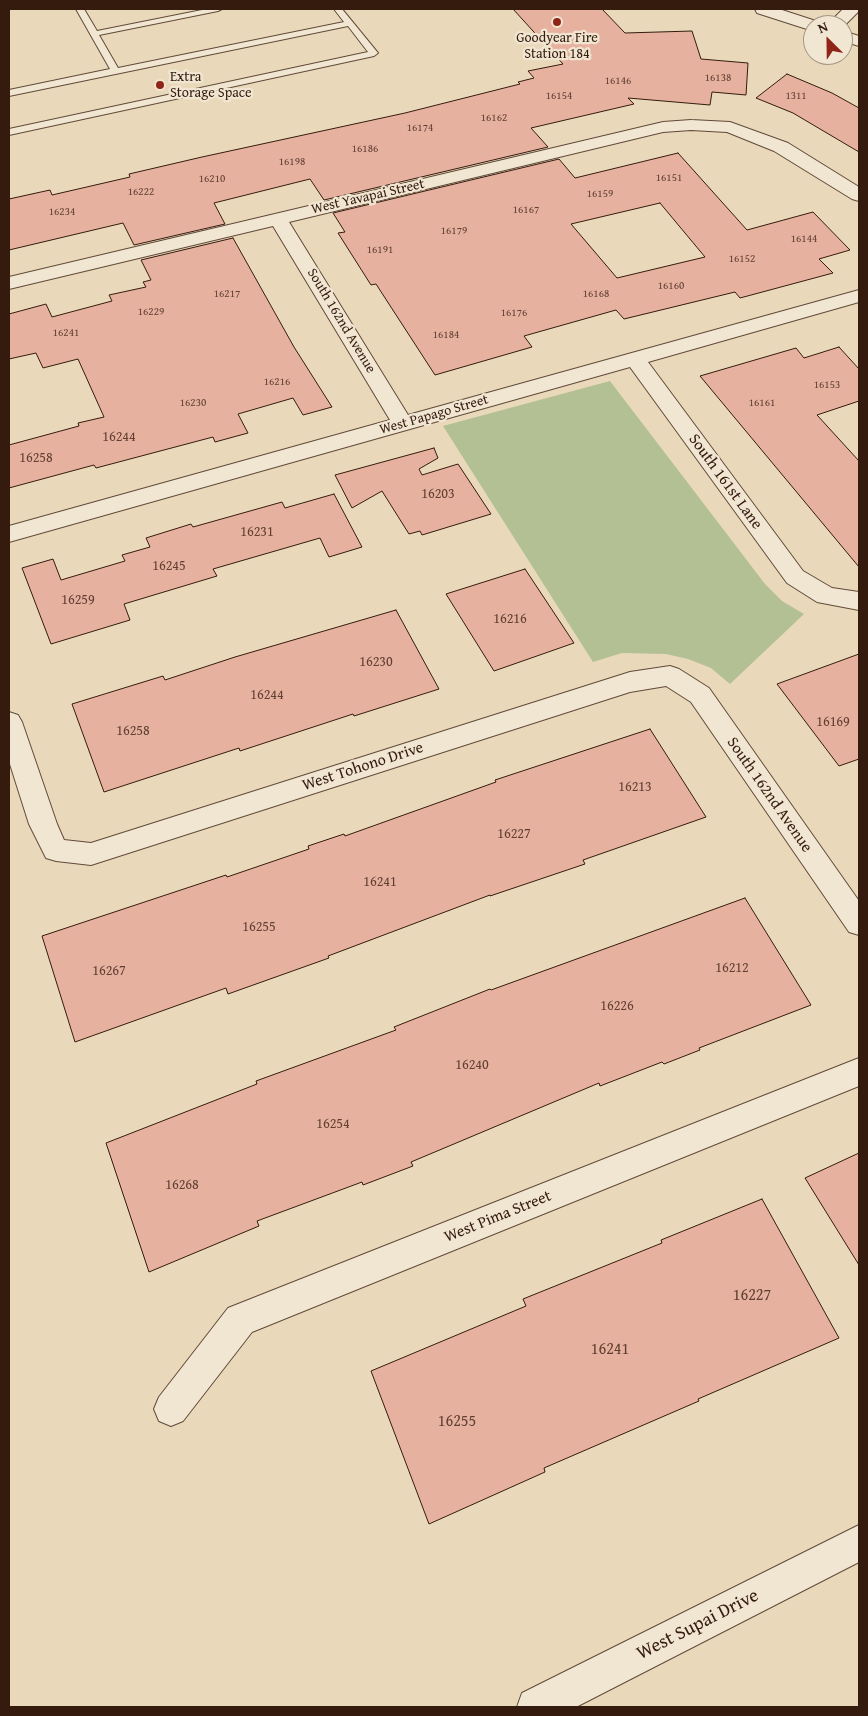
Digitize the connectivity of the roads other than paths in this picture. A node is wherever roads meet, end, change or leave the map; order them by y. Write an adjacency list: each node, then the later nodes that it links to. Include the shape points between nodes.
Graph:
1 (80, 9): 7 (lane)
2 (218, 9): 7 (lane)
3 (338, 9): 5 (lane)
4 (763, 9): 6 (street)
5 (350, 23): 8 (lane); 10 (lane, via 374,53)
6 (803, 23)
7 (94, 34): 8 (lane)
8 (116, 71): 9 (lane)
9 (9, 93)
10 (9, 132)
11 (859, 195): 12 (street, West Yavapai Street, via 780,147 730,127 691,125 663,127)
12 (278, 219): 13 (street, West Yavapai Street); 16 (street, South 162nd Avenue)
13 (9, 283)
14 (859, 296): 15 (street, West Papago Street)
15 (634, 358): 16 (street, West Papago Street); 18 (street, South 161st Lane, via 795,576 826,596)
16 (404, 424): 17 (street, West Papago Street)
17 (9, 534)
18 (859, 601)
19 (670, 676): 20 (street, West Tohono Drive, via 630,682 91,854 56,850 43,824); 21 (street, South 162nd Avenue, via 700,695)
20 (9, 722)
21 (859, 923)
22 (859, 1072): 23 (street, West Pima Street, via 240,1320)
23 (171, 1408)
24 (859, 1543): 25 (street, West Supai Drive)
25 (536, 1707)

